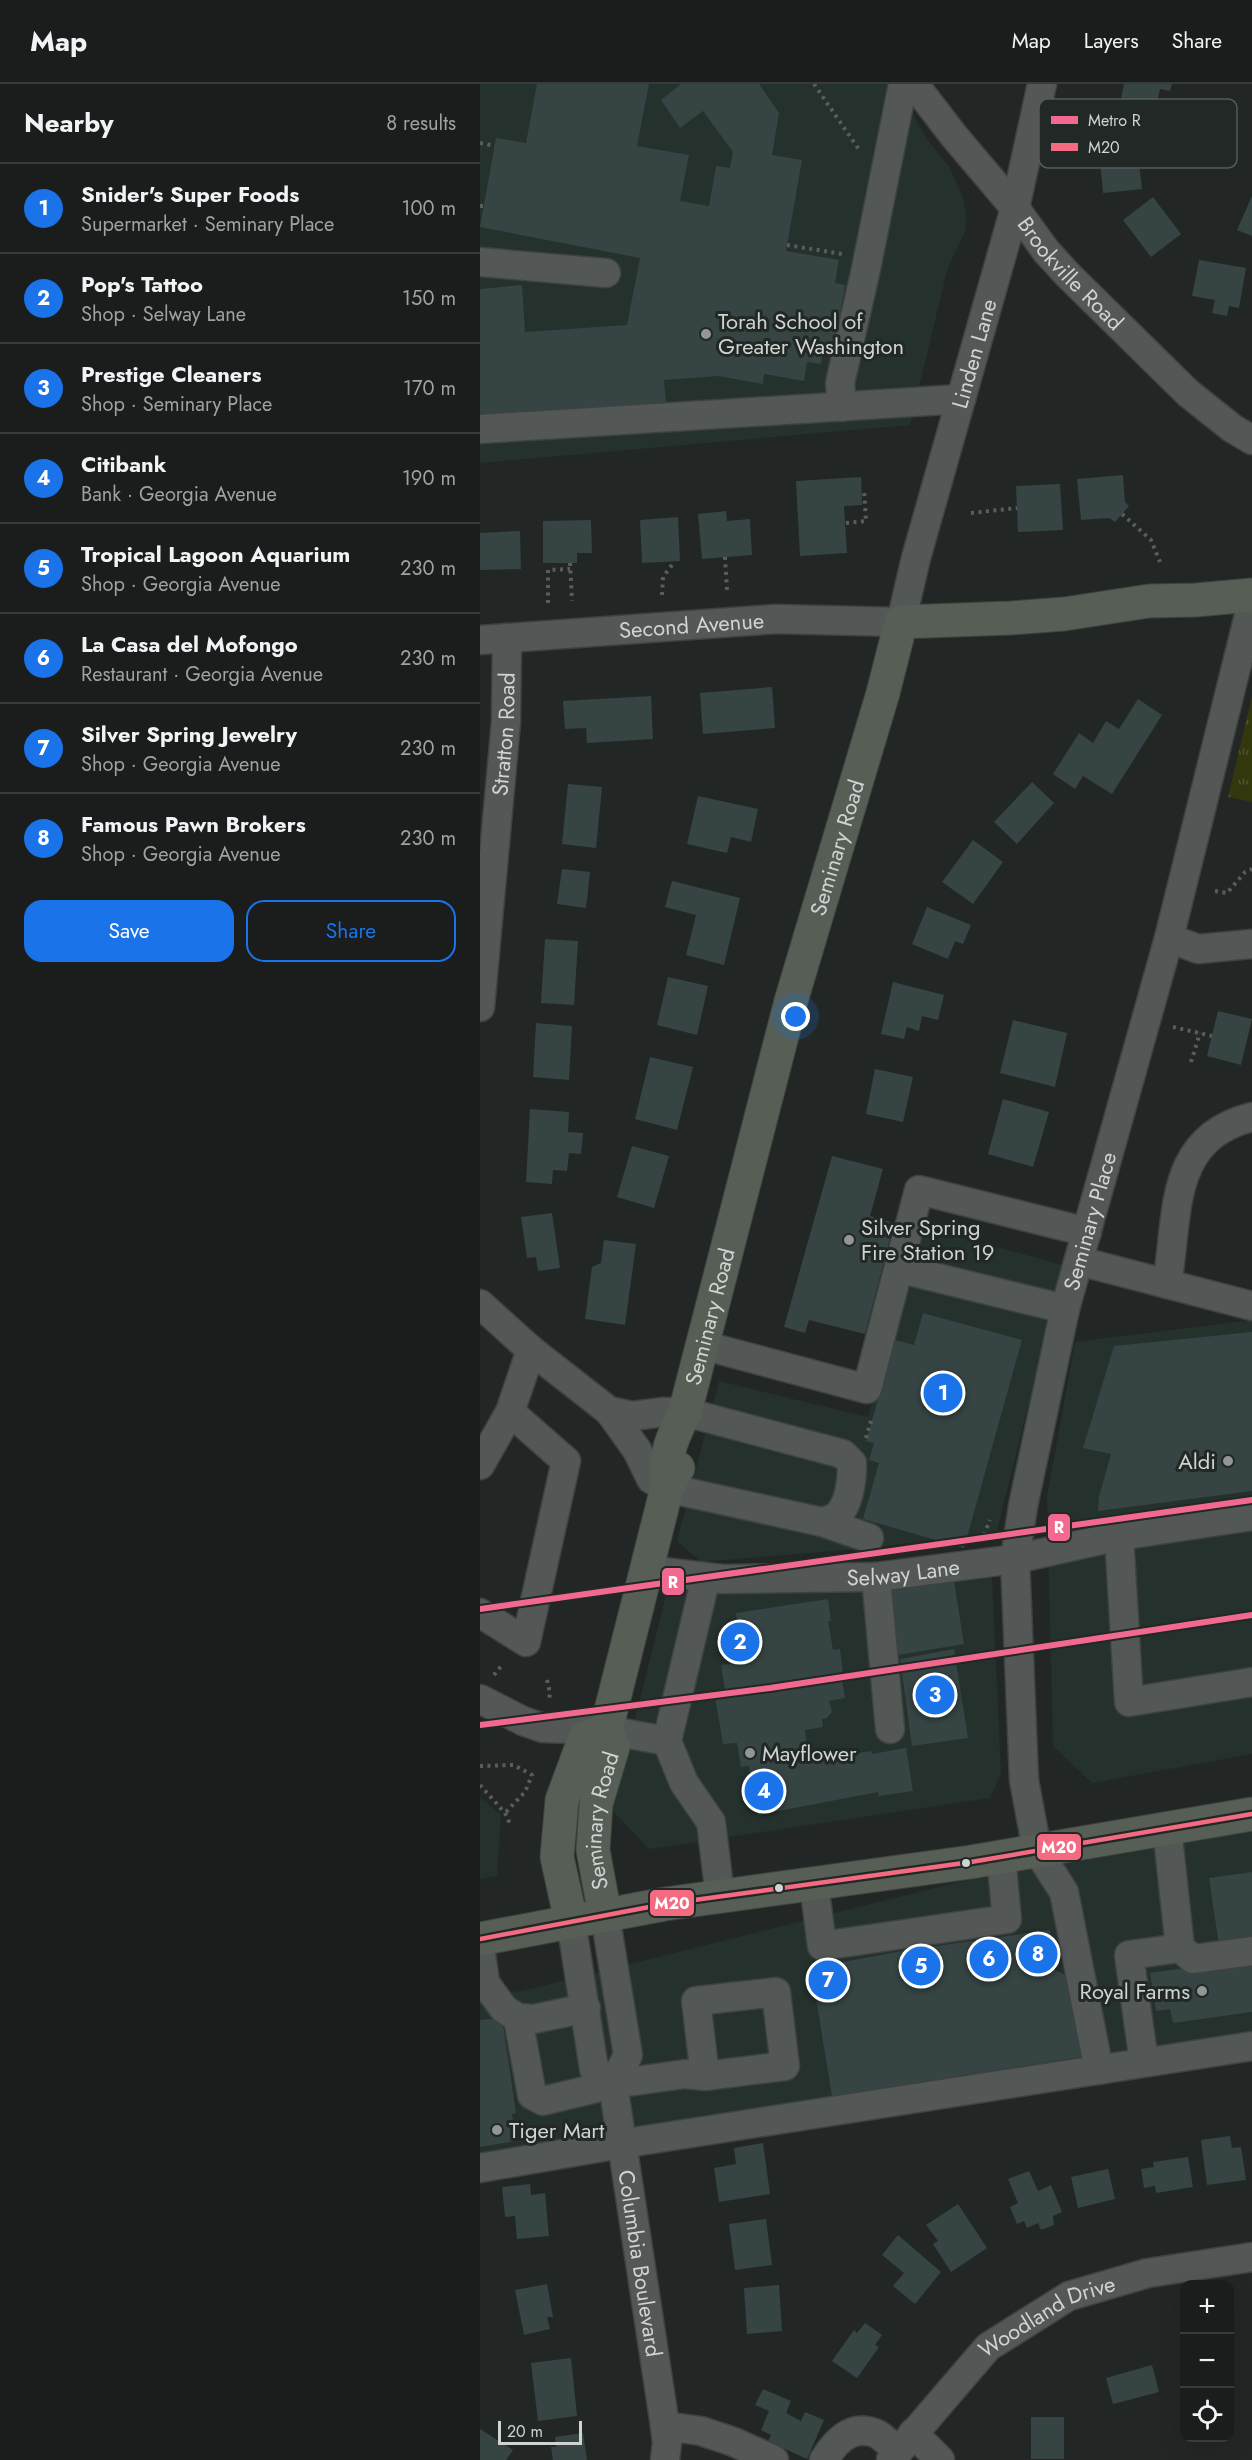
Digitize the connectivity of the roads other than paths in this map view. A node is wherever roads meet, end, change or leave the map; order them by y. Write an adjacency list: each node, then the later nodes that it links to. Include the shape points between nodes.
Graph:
1 (903, 84): 8 (street, via 840,383)
2 (914, 84): 4 (street, Brookville Road)
3 (1042, 84): 4 (street, Linden Lane)
4 (1015, 208): 7 (street, Linden Lane); 10 (street, Brookville Road, via 1046,251 1172,378 1223,422)
5 (480, 262): 6 (street)
6 (606, 273)
7 (961, 399): 8 (street); 13 (street, Linden Lane)
8 (842, 407): 9 (street)
9 (480, 429)
10 (1252, 440)
11 (1252, 595): 13 (main road, via 1149,601 1064,614)
12 (1252, 603): 15 (street, Seminary Place)
13 (901, 622): 14 (street, Second Avenue, via 776,620); 26 (main road, Seminary Road, via 791,1001)
14 (494, 639): 17 (street, Stratton Road, via 506,722)
15 (1169, 938): 16 (street, via 1198,949); 19 (street, Seminary Place)
16 (1252, 944)
17 (480, 1007)
18 (1252, 1117): 22 (street, via 1217,1131 1201,1144 1188,1164 1177,1199)
19 (1087, 1232): 20 (street, Seminary Place); 26 (street, via 919,1190 867,1389)
20 (1079, 1261): 22 (street); 25 (street, Seminary Place)
21 (909, 1270): 25 (street)
22 (1167, 1284): 24 (street)
23 (480, 1304): 27 (street)
24 (1252, 1306)
25 (1065, 1309): 37 (street, Seminary Place)
26 (702, 1345): 30 (main road, Seminary Road)
27 (531, 1350): 28 (street); 29 (street)
28 (609, 1411): 30 (street, via 632,1416); 32 (street, via 637,1450 651,1479)
29 (510, 1412): 31 (street); 41 (street, via 566,1461 526,1642)
30 (685, 1412): 32 (main road, Seminary Road, via 690,1447); 34 (street, via 843,1454 852,1463 845,1505 838,1516)
31 (480, 1465)
32 (667, 1488): 34 (street); 38 (main road, Seminary Road)
33 (1252, 1516): 35 (street, Selway Lane)
34 (822, 1522): 36 (street)
35 (1119, 1536): 37 (street, Selway Lane); 42 (street, via 1130,1702)
36 (869, 1538)
37 (1015, 1559): 40 (street, Selway Lane); 49 (street, Seminary Place, via 1024,1780)
38 (646, 1570): 39 (street, Selway Lane); 45 (main road, Seminary Road)
39 (706, 1577): 40 (street, Selway Lane); 46 (street)
40 (876, 1577): 44 (street)
41 (480, 1613)
42 (1252, 1682)
43 (480, 1699): 45 (street, via 543,1728)
44 (890, 1728)
45 (606, 1730): 46 (street); 53 (main road, Seminary Road, via 614,1747 596,1804 593,1850); 54 (main road, Seminary Road, via 585,1738 562,1800 557,1857)
46 (667, 1741): 52 (street, via 684,1783 711,1822)
47 (1252, 1814): 48 (main road)
48 (1167, 1828): 49 (main road); 57 (street)
49 (1038, 1850): 50 (main road); 63 (street, via 1064,1892)
50 (1001, 1857): 51 (main road); 51 (street, via 1007,1919 822,1946)
51 (814, 1884): 52 (main road)
52 (720, 1896): 53 (main road)
53 (604, 1914): 54 (main road); 65 (street, via 628,2055)
54 (572, 1921): 55 (main road); 59 (street)
55 (480, 1939)
56 (480, 1947): 60 (street, via 485,1983)
57 (1180, 1948): 58 (street, via 1193,1959); 62 (street, via 1129,1955)
58 (1252, 1951)
59 (586, 2008): 60 (street, via 534,2019); 65 (street, via 594,2069)
60 (500, 2010): 65 (street, via 532,2095 543,2101)
61 (1252, 2046): 62 (street)
62 (1144, 2062): 63 (street)
63 (1099, 2070): 66 (street)
64 (705, 2076): 65 (street, via 685,2074)
65 (613, 2084): 66 (street, Columbia Boulevard)
66 (620, 2144): 67 (street); 69 (street, Columbia Boulevard)
67 (480, 2168)
68 (1252, 2257): 70 (street, Woodland Drive, via 1148,2273 1069,2296 988,2348)
69 (668, 2447): 71 (street, via 701,2431)
70 (901, 2448): 72 (street, via 875,2433 846,2433); 73 (street)
71 (774, 2460)
72 (824, 2460)
73 (940, 2460)

